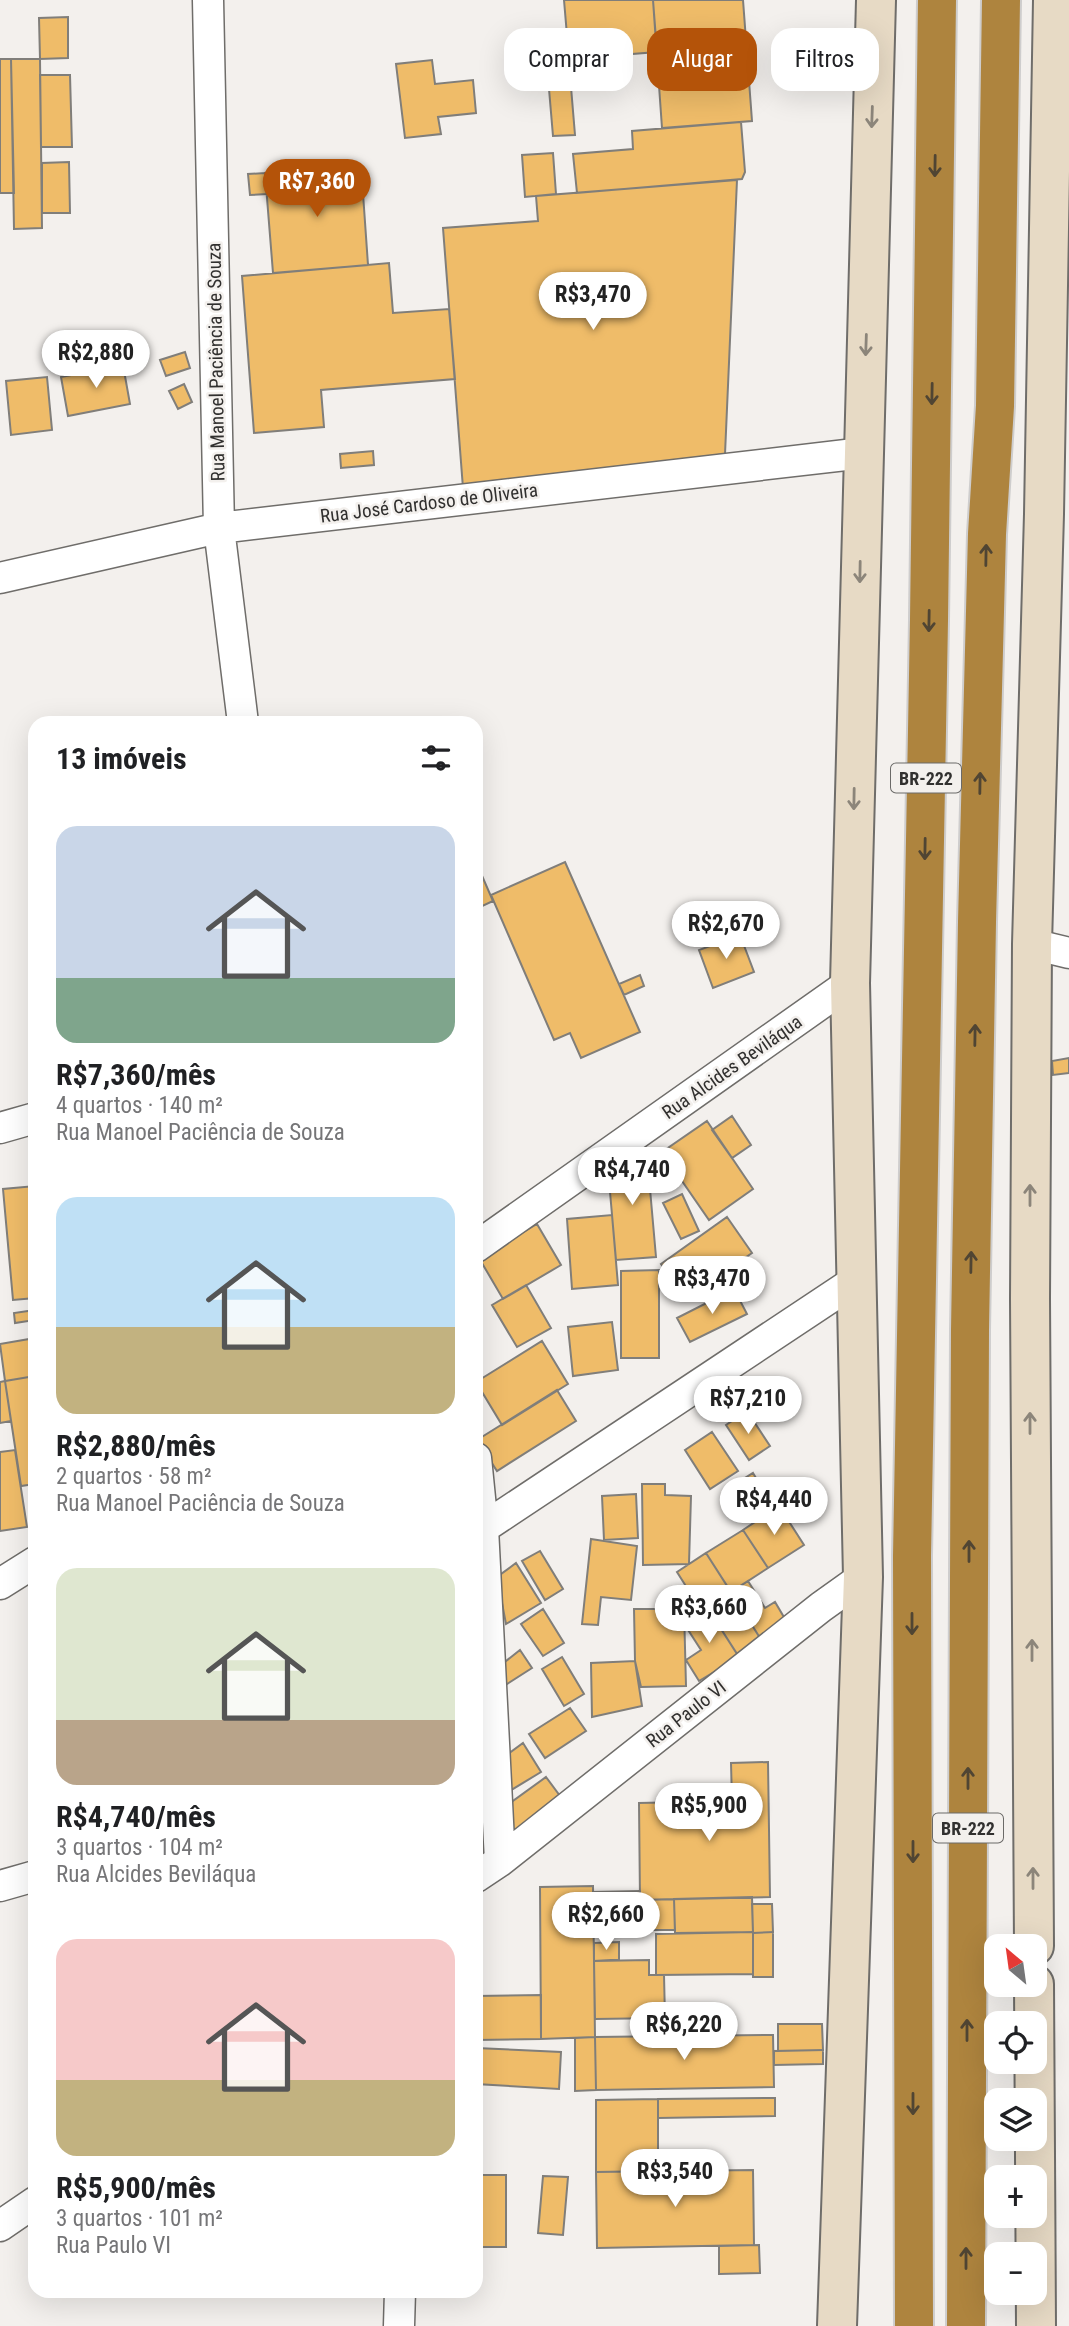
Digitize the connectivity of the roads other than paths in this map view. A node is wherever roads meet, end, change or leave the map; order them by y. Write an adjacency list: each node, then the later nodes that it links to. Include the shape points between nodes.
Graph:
1 (208, 0): 8 (street, Rua Manoel Paciência de Souza)
2 (876, 0): 6 (main road, one-way to 6)
3 (937, 0): 32 (highway, BR-222, one-way to 32, via 912,1556)
4 (1001, 0): 33 (highway, BR-222, one-way to 4, via 970,1330)
5 (1053, 0): 7 (main road)
6 (863, 453): 8 (street, Rua José Cardoso de Oliveira); 13 (main road, one-way to 13)
7 (1057, 510): 11 (main road)
8 (219, 528): 9 (street, Rua José Cardoso de Oliveira); 10 (street, Rua Manoel Paciência de Souza)
9 (0, 578)
10 (242, 716)
11 (1031, 944): 12 (street); 25 (main road, one-way to 11)
12 (1069, 953)
13 (850, 983): 16 (street, Rua Alcides Beviláqua); 17 (main road)
14 (28, 1120): 15 (street)
15 (0, 1128)
16 (483, 1242)
17 (855, 1281): 18 (street); 20 (main road)
18 (483, 1528): 22 (street)
19 (28, 1566): 21 (street)
20 (863, 1577): 22 (street, Rua Paulo VI); 31 (main road)
21 (0, 1584)
22 (488, 1869)
23 (28, 1878): 24 (street)
24 (0, 1886)
25 (1034, 1934)
26 (1034, 1997): 34 (main road)
27 (28, 2207): 28 (street)
28 (0, 2226)
29 (400, 2298): 30 (street)
30 (399, 2326)
31 (837, 2326)
32 (914, 2326)
33 (966, 2326)
34 (1037, 2326)

